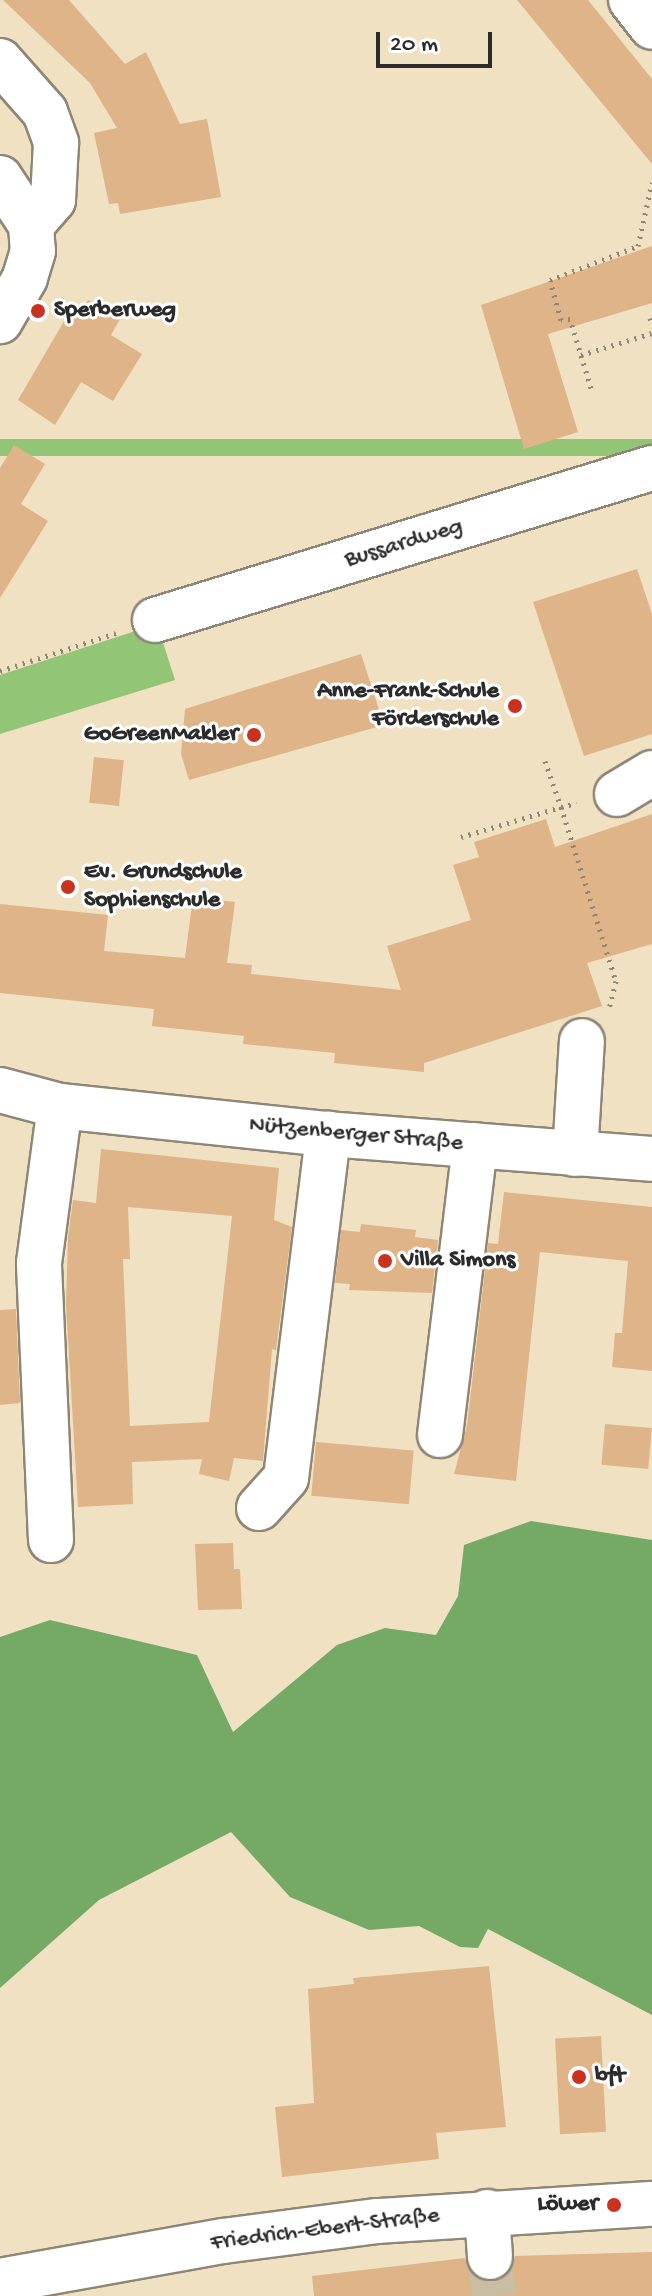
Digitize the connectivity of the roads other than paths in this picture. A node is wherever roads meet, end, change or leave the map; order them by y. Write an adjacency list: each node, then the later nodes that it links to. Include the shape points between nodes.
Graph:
1 (631, 0): 2 (street)
2 (652, 27)
3 (0, 61): 5 (street, via 45,112 56,143 59,173 53,200)
4 (0, 178): 5 (street)
5 (31, 225): 6 (street, via 33,251 25,278)
6 (0, 321)
7 (652, 468): 8 (street, Bussardweg)
8 (155, 620)
9 (582, 1041): 14 (street)
10 (0, 1090): 11 (street, Nützenberger Straße)
11 (60, 1106): 12 (street, Nützenberger Straße); 18 (street, via 39,1263)
12 (328, 1134): 13 (street, Nützenberger Straße); 17 (street, via 286,1478)
13 (475, 1145): 14 (street, Nützenberger Straße); 16 (street)
14 (575, 1154): 15 (street, Nützenberger Straße)
15 (652, 1159)
16 (440, 1435)
17 (259, 1508)
18 (51, 1540)
19 (652, 2204): 20 (street, Friedrich-Ebert-Straße)
20 (487, 2212): 21 (street); 22 (street, Friedrich-Ebert-Straße, via 223,2241)
21 (490, 2257)
22 (0, 2281)

